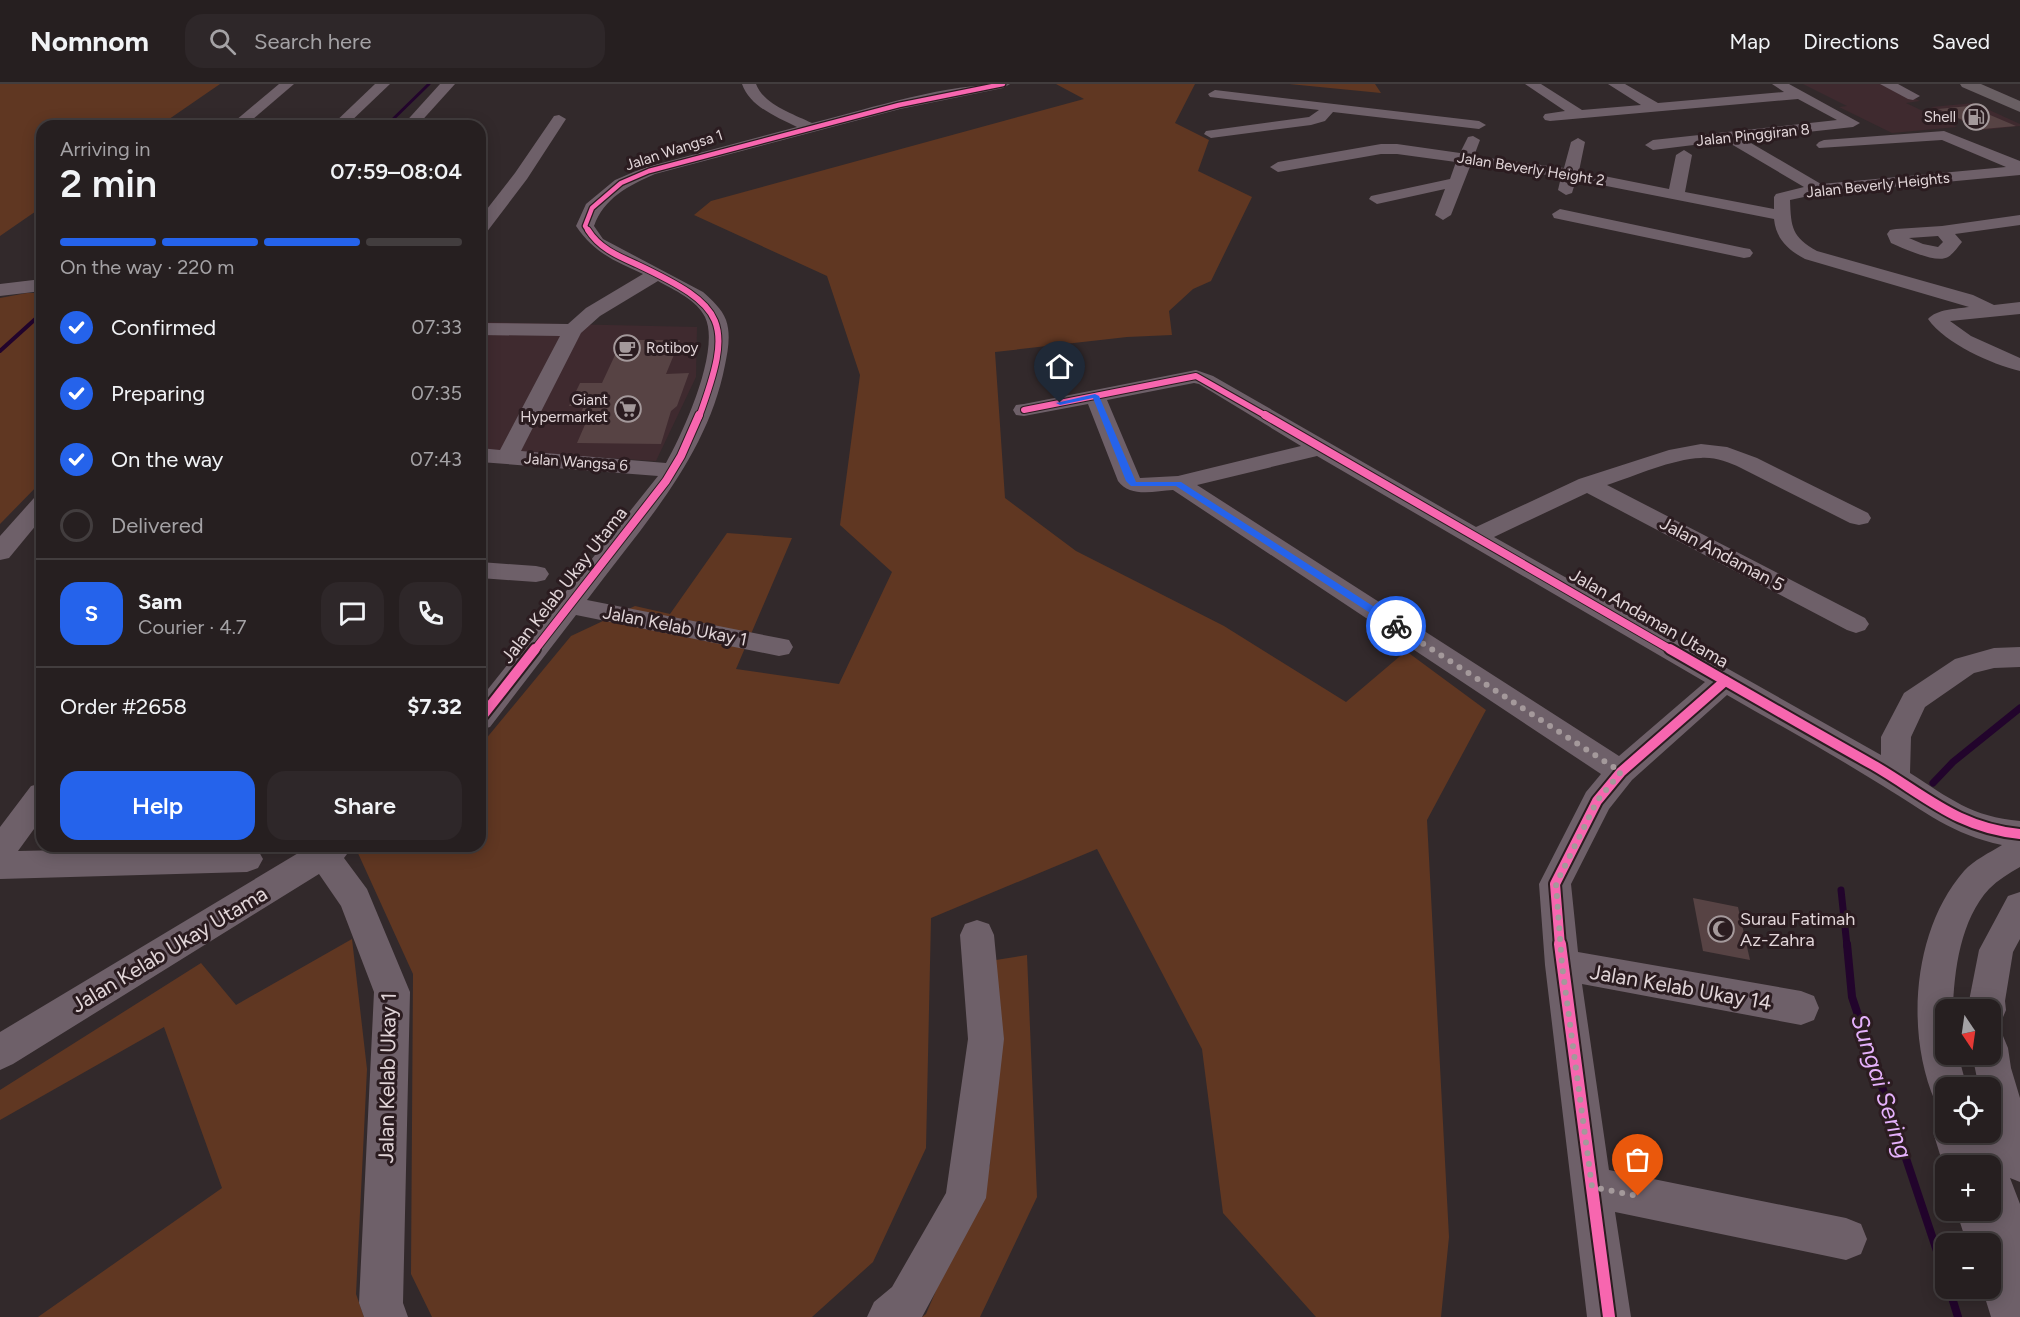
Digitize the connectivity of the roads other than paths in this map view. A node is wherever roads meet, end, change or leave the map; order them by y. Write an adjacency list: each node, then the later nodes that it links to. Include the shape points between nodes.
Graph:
1 (287, 84): 27 (street)
2 (383, 84): 28 (street)
3 (448, 84): 29 (street)
4 (749, 84): 30 (street, via 765,105)
5 (1003, 84): 30 (street, Jalan Wangsa 1)
6 (1532, 84): 24 (street)
7 (1615, 84): 23 (street)
8 (1779, 84): 14 (street)
9 (1887, 84): 17 (street)
10 (1968, 84): 22 (highway)
11 (1986, 84): 18 (highway)
12 (2005, 84): 15 (highway)
13 (1706, 88): 19 (street)
14 (1800, 90): 19 (street); 20 (street); 32 (street, Jalan Pinggiran 8, via 1853,123)
15 (2020, 90)
16 (1215, 94): 21 (street)
17 (1913, 96)
18 (2020, 99)
19 (1730, 101): 23 (street)
20 (1839, 104)
21 (1329, 107): 31 (street, via 1320,118 1311,121); 37 (street, via 1482,119)
22 (2020, 107)
23 (1656, 108): 24 (street)
24 (1580, 115): 25 (street)
25 (1550, 117)
26 (559, 119): 49 (street)
27 (243, 120)
28 (344, 120)
29 (415, 120)
30 (808, 127): 53 (street, Jalan Wangsa 1, via 649,171 621,183 592,208 585,226 596,243)
31 (1211, 134)
32 (1729, 137): 34 (street, Jalan Pinggiran 8); 42 (street)
33 (1578, 142): 40 (street)
34 (1653, 145)
35 (1819, 146): 39 (street, via 1944,135)
36 (1684, 156): 43 (street)
37 (1466, 158): 38 (street, Jalan Beverly Height 2, via 1381,149); 40 (street, Jalan Beverly Height 2); 41 (street)
38 (1278, 167)
39 (2020, 168): 42 (street, Jalan Beverly Heights)
40 (1571, 174): 43 (street, Jalan Beverly Height 2); 46 (street)
41 (1456, 182): 44 (street); 45 (street)
42 (1818, 189): 47 (street, Jalan Beverly Heights, via 1782,197)
43 (1676, 194): 47 (street, Jalan Beverly Height 2)
44 (1377, 199)
45 (1443, 214)
46 (1560, 214): 51 (street); 52 (street)
47 (1782, 216): 57 (street, via 1786,238 1810,255 1966,299)
48 (2020, 220): 50 (street)
49 (486, 221)
50 (1942, 231)
51 (1554, 232)
52 (1744, 253)
53 (657, 274): 59 (street, via 593,312); 66 (street, Jalan Wangsa 1, via 700,300 716,318 718,332 715,366)
54 (36, 286): 55 (street)
55 (0, 290)
56 (2020, 308): 57 (street)
57 (1992, 311): 60 (street, via 1938,319 1958,336)
58 (486, 329): 59 (street)
59 (573, 330): 65 (street)
60 (2020, 364)
61 (1095, 396): 62 (street); 63 (street, Jalan Andaman Utama, via 1196,376); 67 (street, via 1130,481 1134,485)
62 (1024, 410)
63 (1320, 448): 67 (street); 71 (street, Jalan Andaman Utama)
64 (486, 455): 65 (street, Jalan Wangsa 6)
65 (507, 457): 66 (street, Jalan Wangsa 6)
66 (673, 470): 75 (street, Jalan Kelab Ukay Utama)
67 (1178, 483): 81 (street)
68 (1587, 484): 70 (street, via 1677,455 1701,451 1727,454); 71 (street); 76 (street, Jalan Andaman 5)
69 (36, 510): 72 (street)
70 (1859, 518)
71 (1476, 536): 79 (street, Jalan Andaman Utama)
72 (0, 552)
73 (486, 570): 74 (street)
74 (536, 574)
75 (570, 605): 77 (street, Jalan Kelab Ukay 1); 80 (street, Jalan Kelab Ukay Utama)
76 (1856, 624)
77 (780, 647)
78 (2020, 657): 82 (street, via 1994,658 1965,666 1914,700 1896,737)
79 (1725, 681): 81 (street); 82 (street, Jalan Andaman Utama)
80 (486, 711)
81 (1621, 772): 95 (street, via 1597,801 1556,884)
82 (1895, 778): 84 (street, Jalan Andaman Utama)
83 (36, 803): 87 (street)
84 (1958, 820): 85 (street, via 1984,831); 92 (street, via 1980,854)
85 (2020, 834)
86 (2020, 850): 92 (street)
87 (0, 851)
88 (327, 852): 98 (street, Jalan Kelab Ukay Utama)
89 (331, 852): 107 (street, Jalan Kelab Ukay 1, via 356,899 392,992 381,1303)
90 (247, 859): 91 (street)
91 (0, 865)
92 (1976, 880): 100 (street, via 1948,937 1935,982 1936,1035)
93 (2020, 906): 96 (street, via 1996,950)
94 (977, 935): 108 (street, via 986,1039 966,1198 907,1302)
95 (1562, 965): 97 (street, Jalan Kelab Ukay 14); 102 (street)
96 (1987, 999)
97 (1801, 1008)
98 (0, 1052)
99 (1992, 1065): 101 (street)
100 (1946, 1077)
101 (2020, 1162)
102 (1592, 1187): 104 (street); 109 (street)
103 (2001, 1208): 105 (street)
104 (1846, 1239)
105 (2020, 1259)
106 (2001, 1283): 110 (street)
107 (386, 1317)
108 (889, 1317)
109 (1609, 1317)
110 (2013, 1317)

